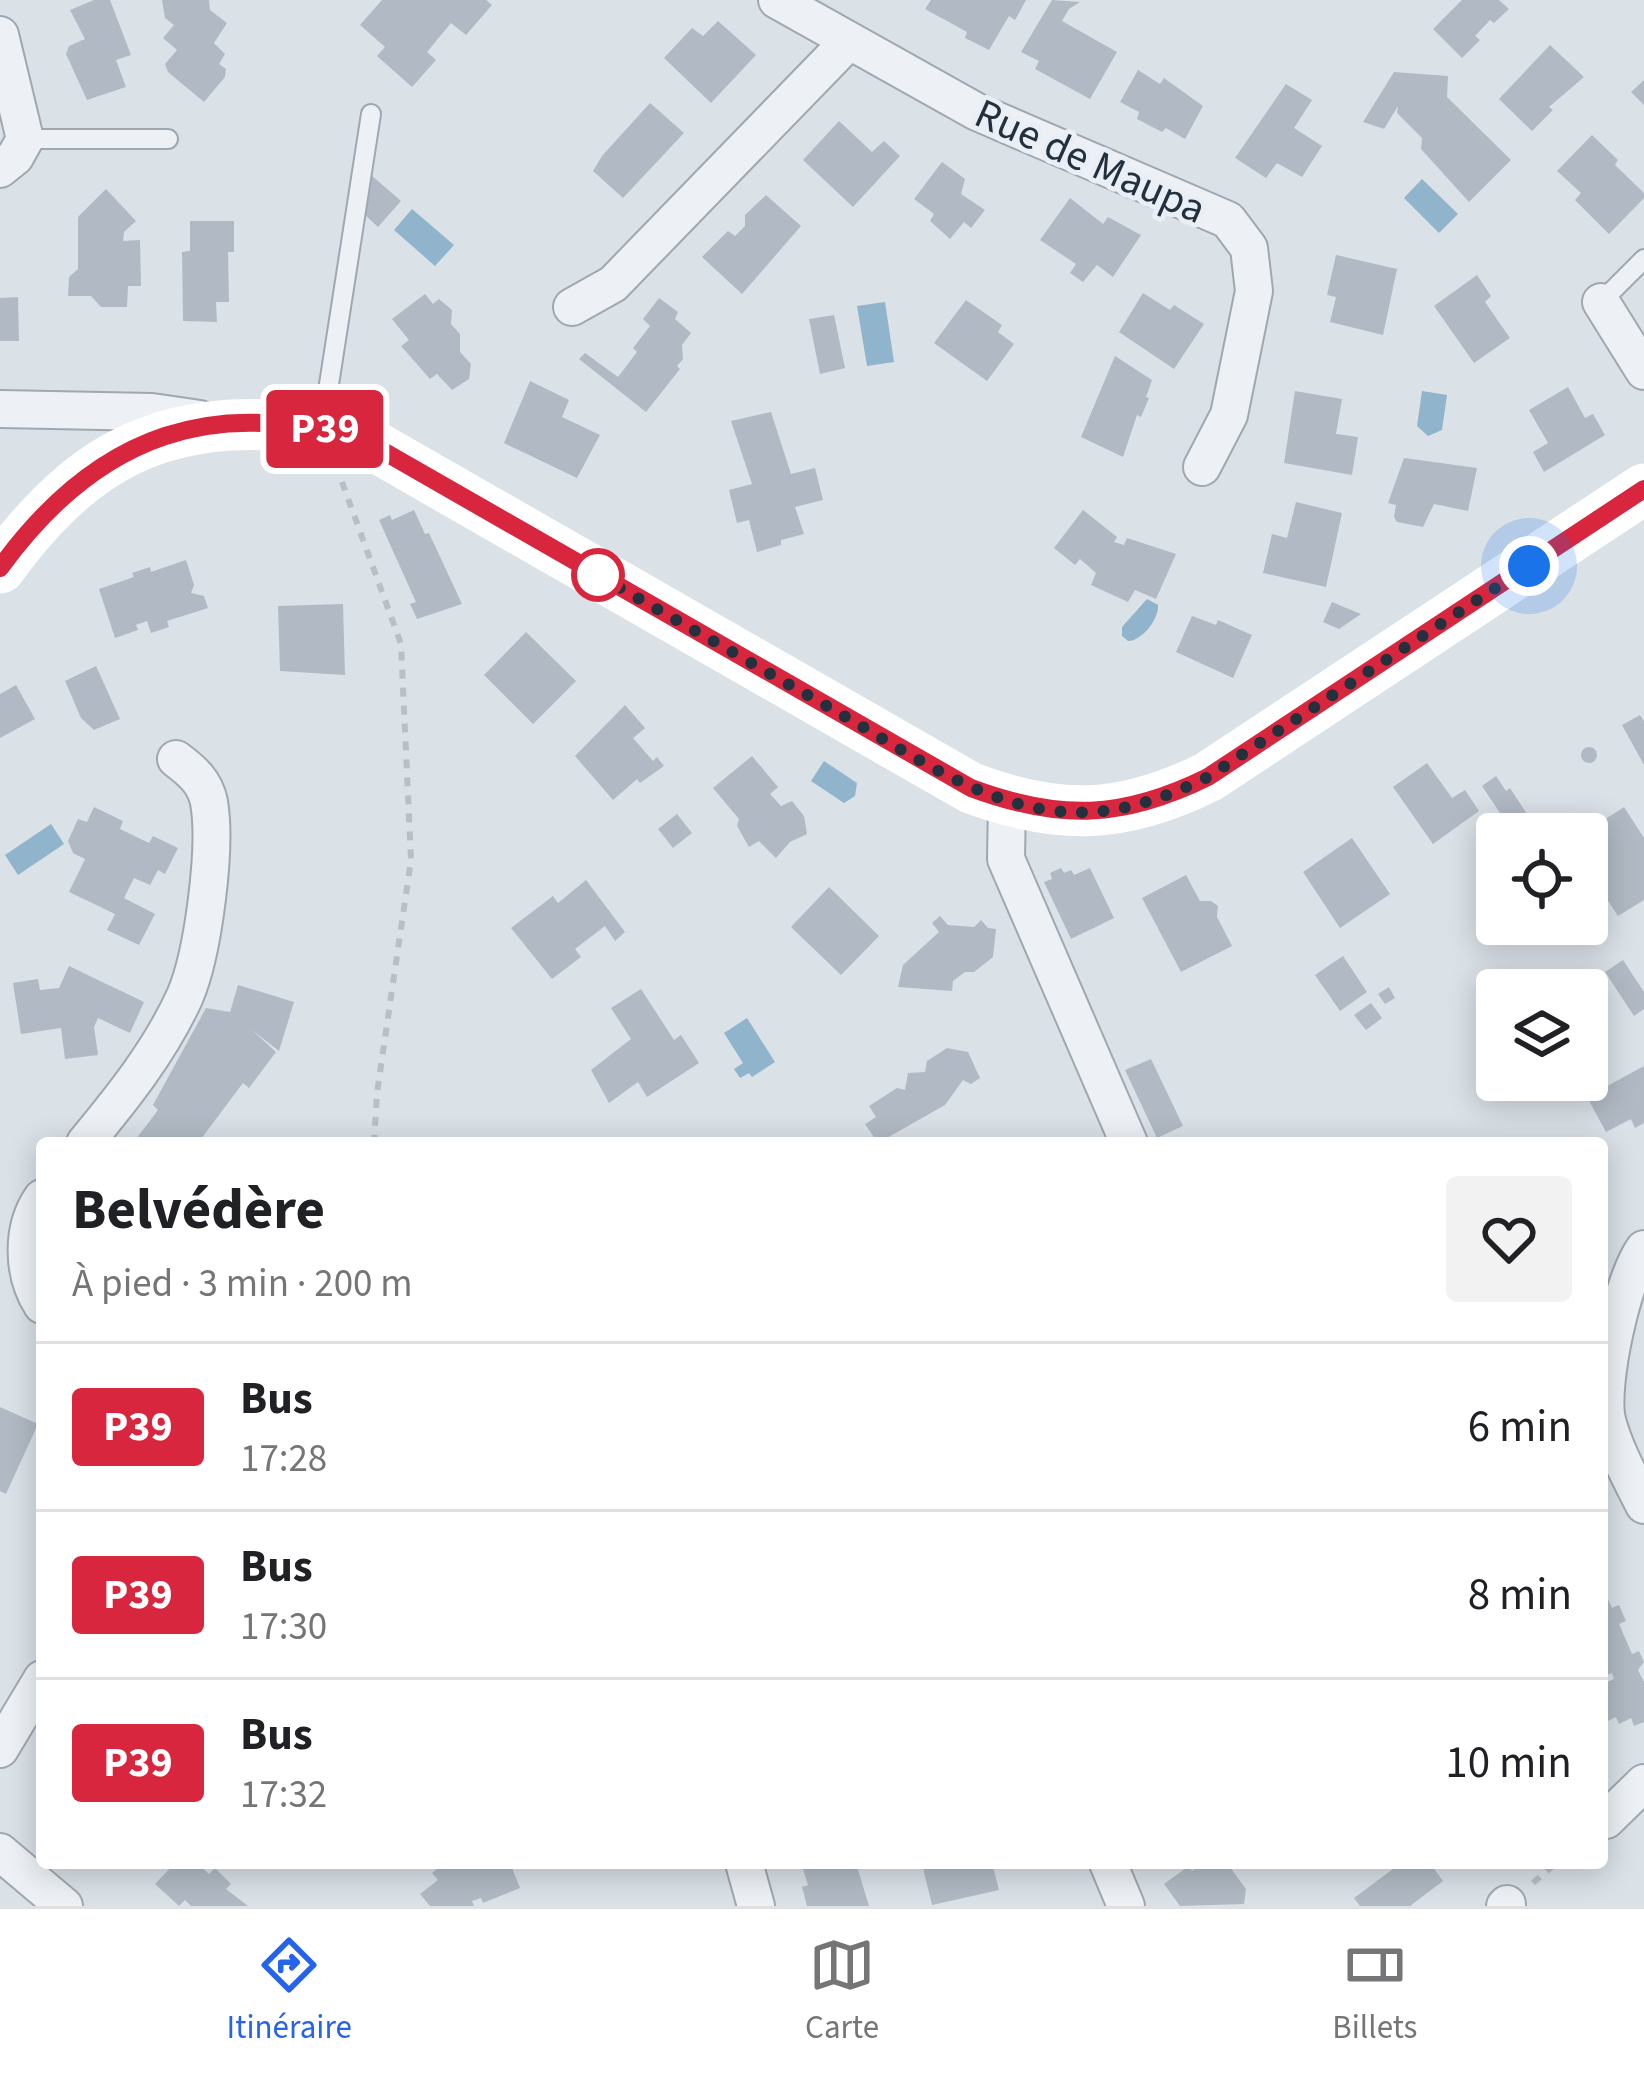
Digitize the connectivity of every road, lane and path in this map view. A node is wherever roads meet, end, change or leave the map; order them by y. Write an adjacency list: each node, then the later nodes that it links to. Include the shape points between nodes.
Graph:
1 (777, 0): 3 (street, Rue de Maupa)
2 (0, 35): 5 (street)
3 (848, 42): 10 (street, via 613,284); 15 (street, Rue de Maupa, via 977,112 1228,220 1249,248 1255,291 1229,416)
4 (371, 114): 14 (lane)
5 (25, 139): 6 (lane); 7 (street)
6 (168, 140)
7 (0, 169)
8 (1644, 259): 9 (lane)
9 (1601, 302): 11 (street)
10 (572, 307)
11 (1644, 370)
12 (0, 409): 13 (street)
13 (220, 422): 14 (street); 17 (street, via 108,459 22,537)
14 (322, 428): 19 (street, via 376,447 922,761); 21 (path, via 401,644 411,860)
15 (1202, 467)
16 (1644, 488): 19 (street, via 1166,798 1093,813)
17 (0, 568)
18 (176, 759): 20 (street, via 209,800 210,886 186,993 137,1082)
19 (1007, 801): 22 (street, via 1006,859)
20 (90, 1137)
21 (374, 1137)
22 (1127, 1137)
23 (36, 1207): 25 (street, via 26,1254)
24 (1644, 1249): 26 (street, via 1614,1336)
25 (36, 1286)
26 (1608, 1397)
27 (1608, 1422): 28 (street)
28 (1644, 1505)
29 (36, 1689): 30 (street)
30 (0, 1750)
31 (1644, 1784): 32 (street)
32 (1608, 1818)
33 (0, 1852): 36 (street)
34 (746, 1869): 37 (street)
35 (1111, 1869): 38 (street)
36 (64, 1906)
37 (756, 1906)
38 (1126, 1906)

